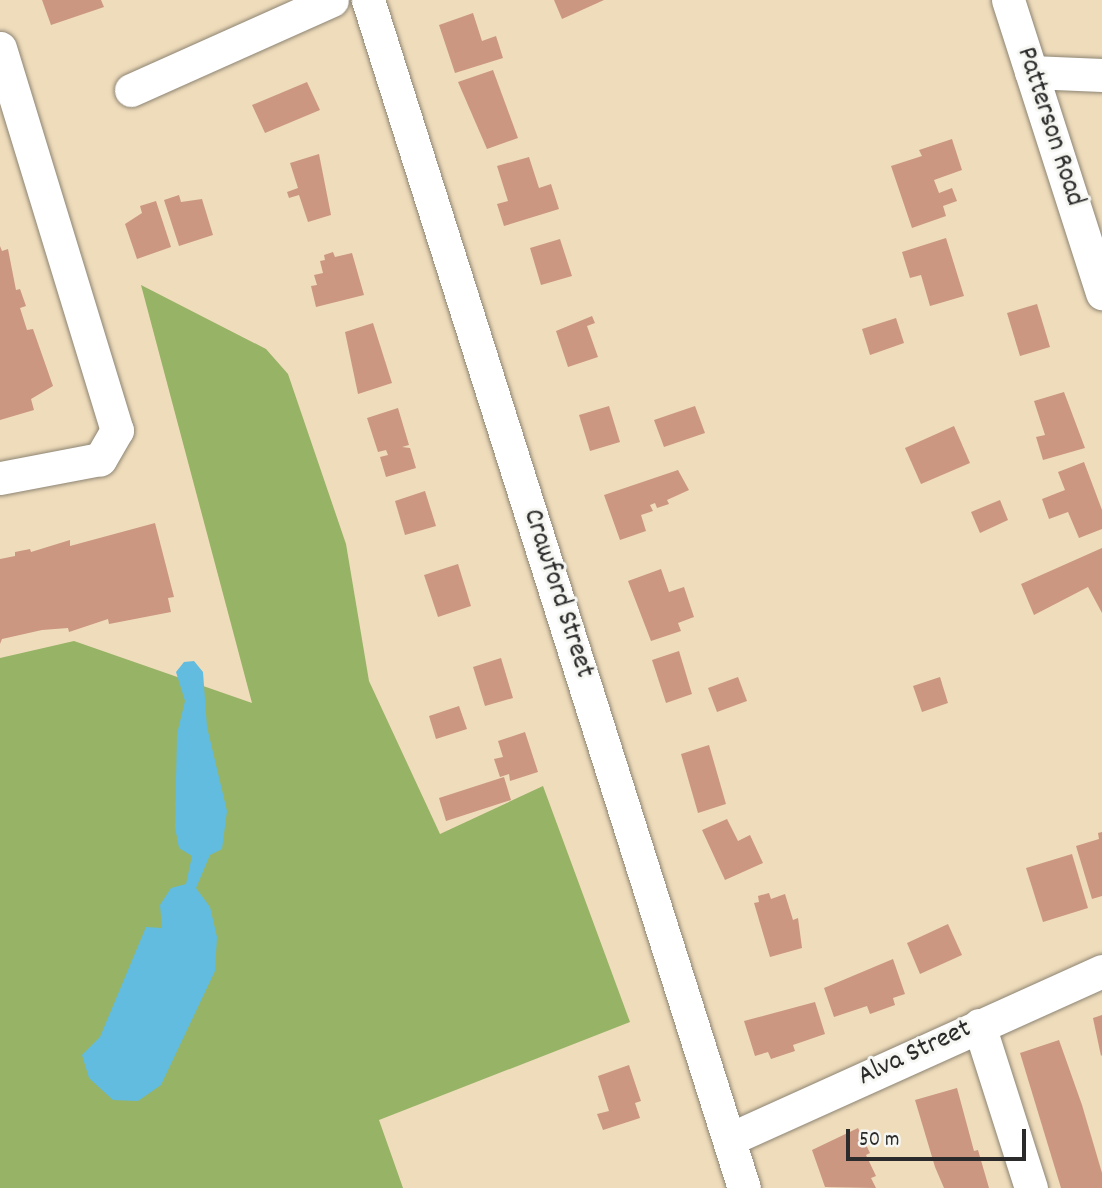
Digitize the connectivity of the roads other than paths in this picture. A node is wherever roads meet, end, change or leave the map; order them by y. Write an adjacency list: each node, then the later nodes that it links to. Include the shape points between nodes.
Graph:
1 (332, 0): 7 (street)
2 (368, 0): 12 (street, Crawford Street)
3 (1008, 0): 5 (street, Patterson Road)
4 (0, 48): 9 (street, via 117,430 100,459)
5 (1031, 72): 6 (street); 8 (street, Patterson Road)
6 (1102, 75)
7 (131, 90)
8 (1102, 293)
9 (0, 478)
10 (1102, 971): 11 (street, Alva Street)
11 (979, 1025): 12 (street, Alva Street); 14 (street)
12 (730, 1139): 13 (street, Crawford Street)
13 (744, 1188)
14 (1031, 1188)

